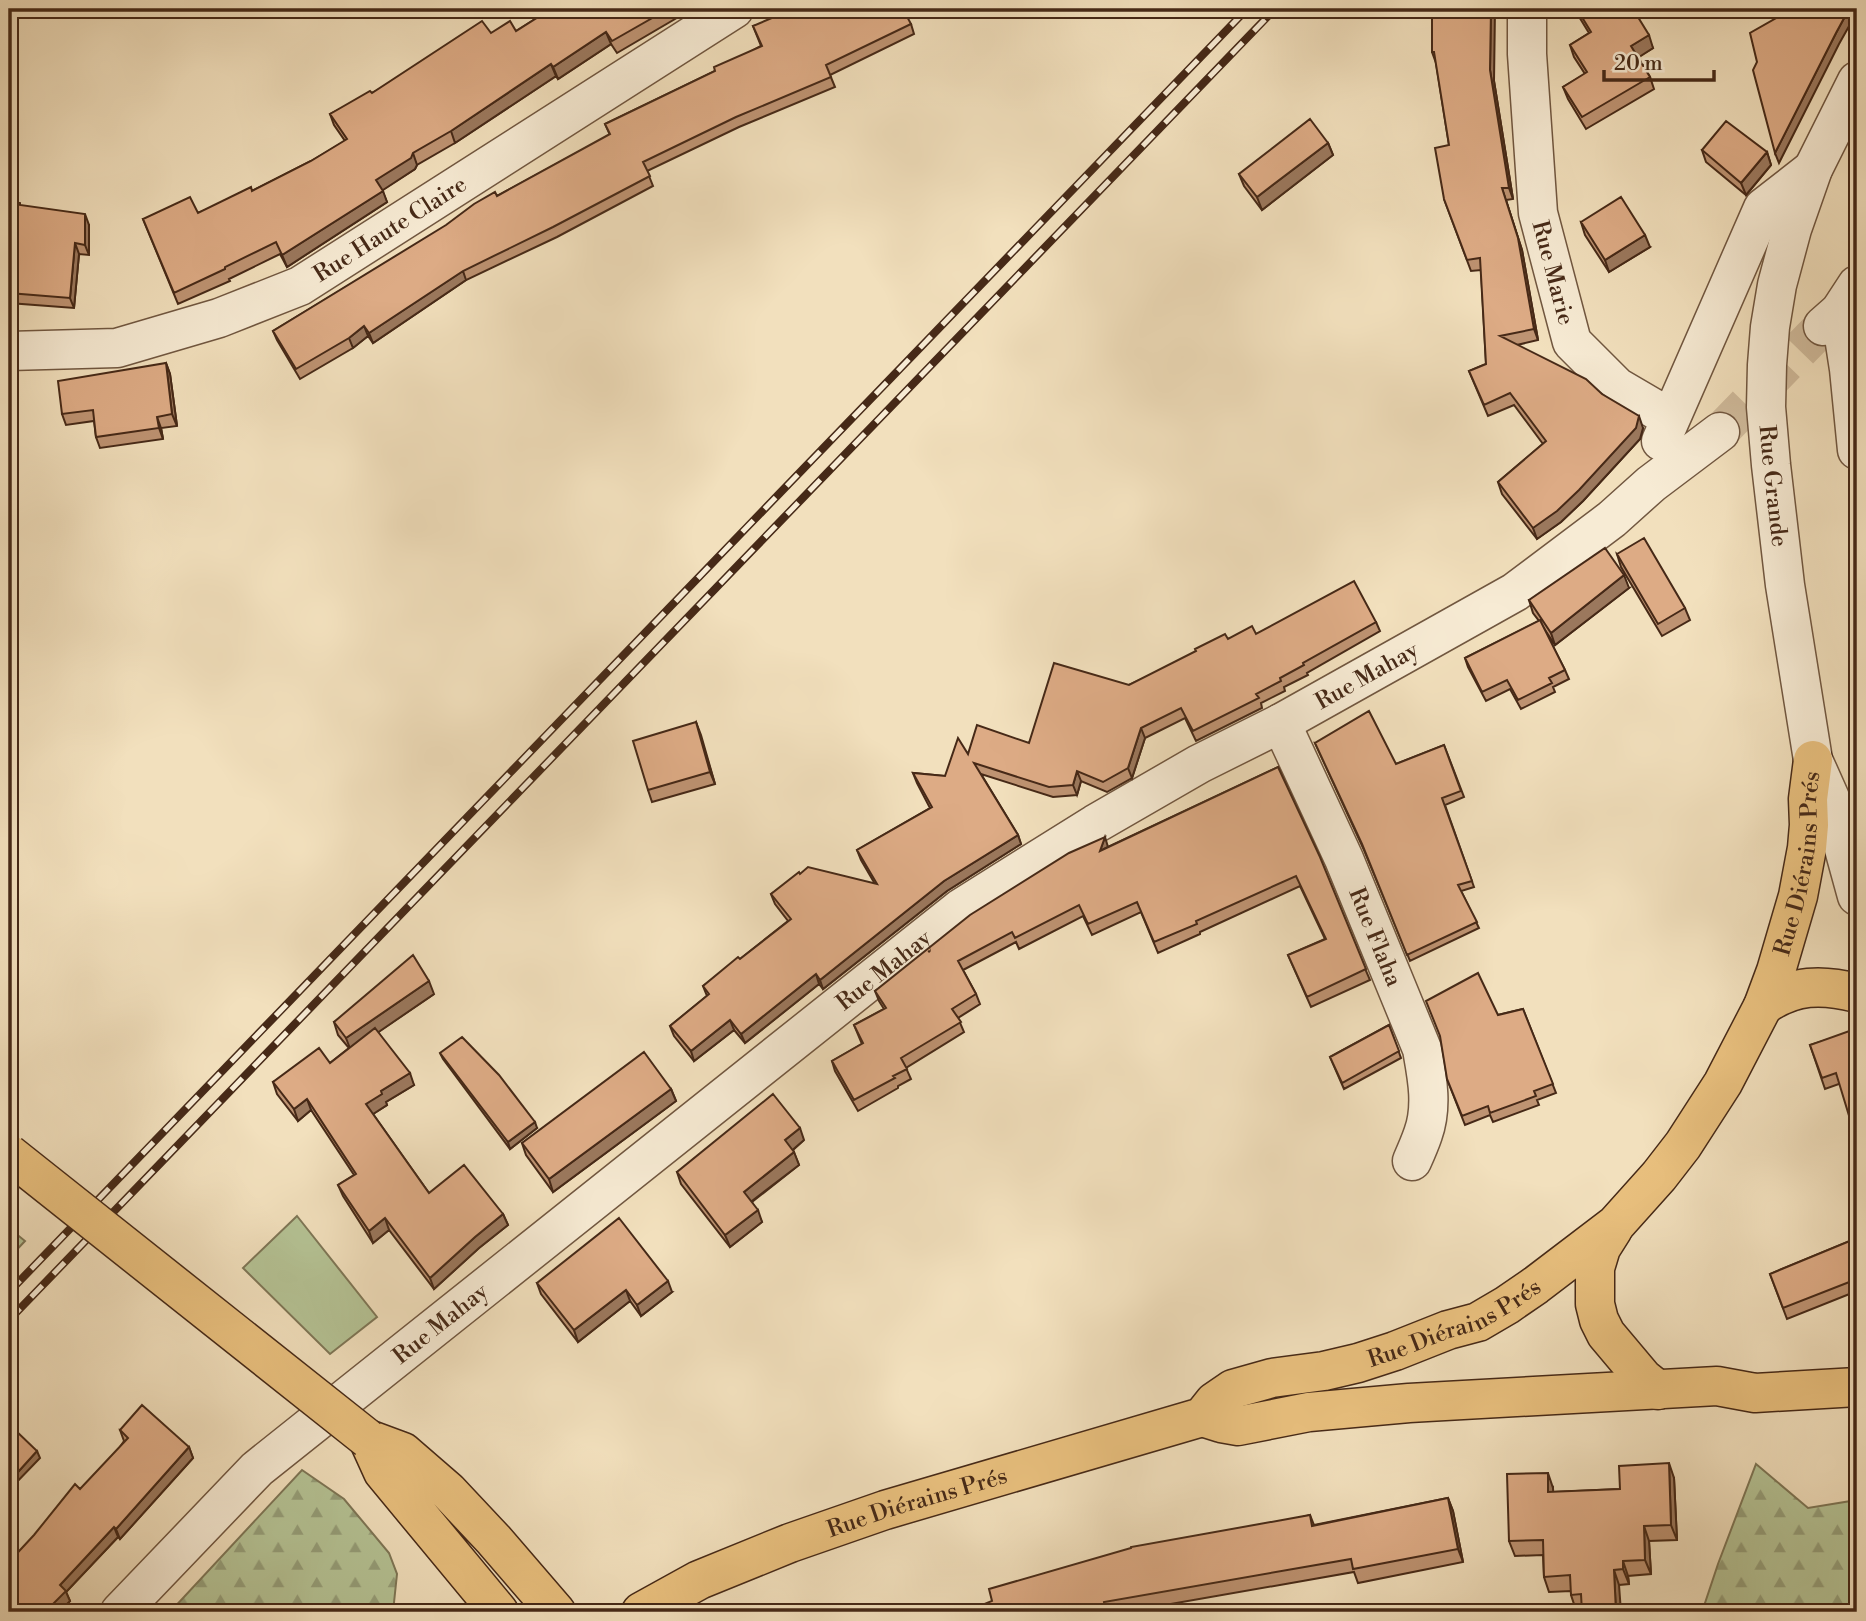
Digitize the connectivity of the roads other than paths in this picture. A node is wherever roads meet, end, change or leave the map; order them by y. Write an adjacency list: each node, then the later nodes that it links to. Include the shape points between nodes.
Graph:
1 (734, 9): 6 (street, Rue Haute Claire, via 300,286 219,318 117,348)
2 (1527, 9): 7 (street, Rue Marie, via 1538,213 1572,342 1617,387)
3 (1857, 81): 4 (street, Rue Grande)
4 (1813, 169): 7 (street, via 1763,208); 12 (street, Rue Grande, via 1777,285 1766,407 1788,607)
5 (1840, 307): 9 (street)
6 (9, 351)
7 (1670, 418): 10 (street, via 1657,449)
8 (1720, 432): 10 (street, Rue Mahay)
9 (1857, 450)
10 (1651, 484): 11 (street, Rue Mahay, via 1515,592)
11 (1282, 723): 17 (street, Rue Flaha, via 1422,1049 1429,1110); 23 (street, Rue Mahay, via 1171,779 961,908 257,1469)
12 (1813, 760): 13 (street, Rue Grande, via 1830,798); 15 (main road, Rue Diérains Prés, via 1807,848 1798,896)
13 (1857, 896)
14 (1857, 993): 15 (main road, Rue Diérains Prés, via 1812,988 1777,996)
15 (1763, 1006): 18 (main road, Rue Diérains Prés, via 1723,1083 1683,1145)
16 (9, 1154): 22 (main road, bridge)
17 (1412, 1161)
18 (1616, 1224): 20 (main road, Rue Diérains Prés, via 1595,1268 1599,1320 1616,1347); 21 (main road, Rue Diérains Prés, via 1478,1322 1358,1363 1233,1389)
19 (1857, 1387): 20 (main road, via 1755,1393 1717,1386)
20 (1658, 1390): 21 (main road, via 1343,1409 1238,1426)
21 (1202, 1417): 26 (main road, Rue Diérains Prés, via 802,1538 699,1580)
22 (385, 1454): 24 (main road); 25 (main road, via 448,1491)
23 (120, 1612)
24 (499, 1612)
25 (556, 1612)
26 (641, 1612)

